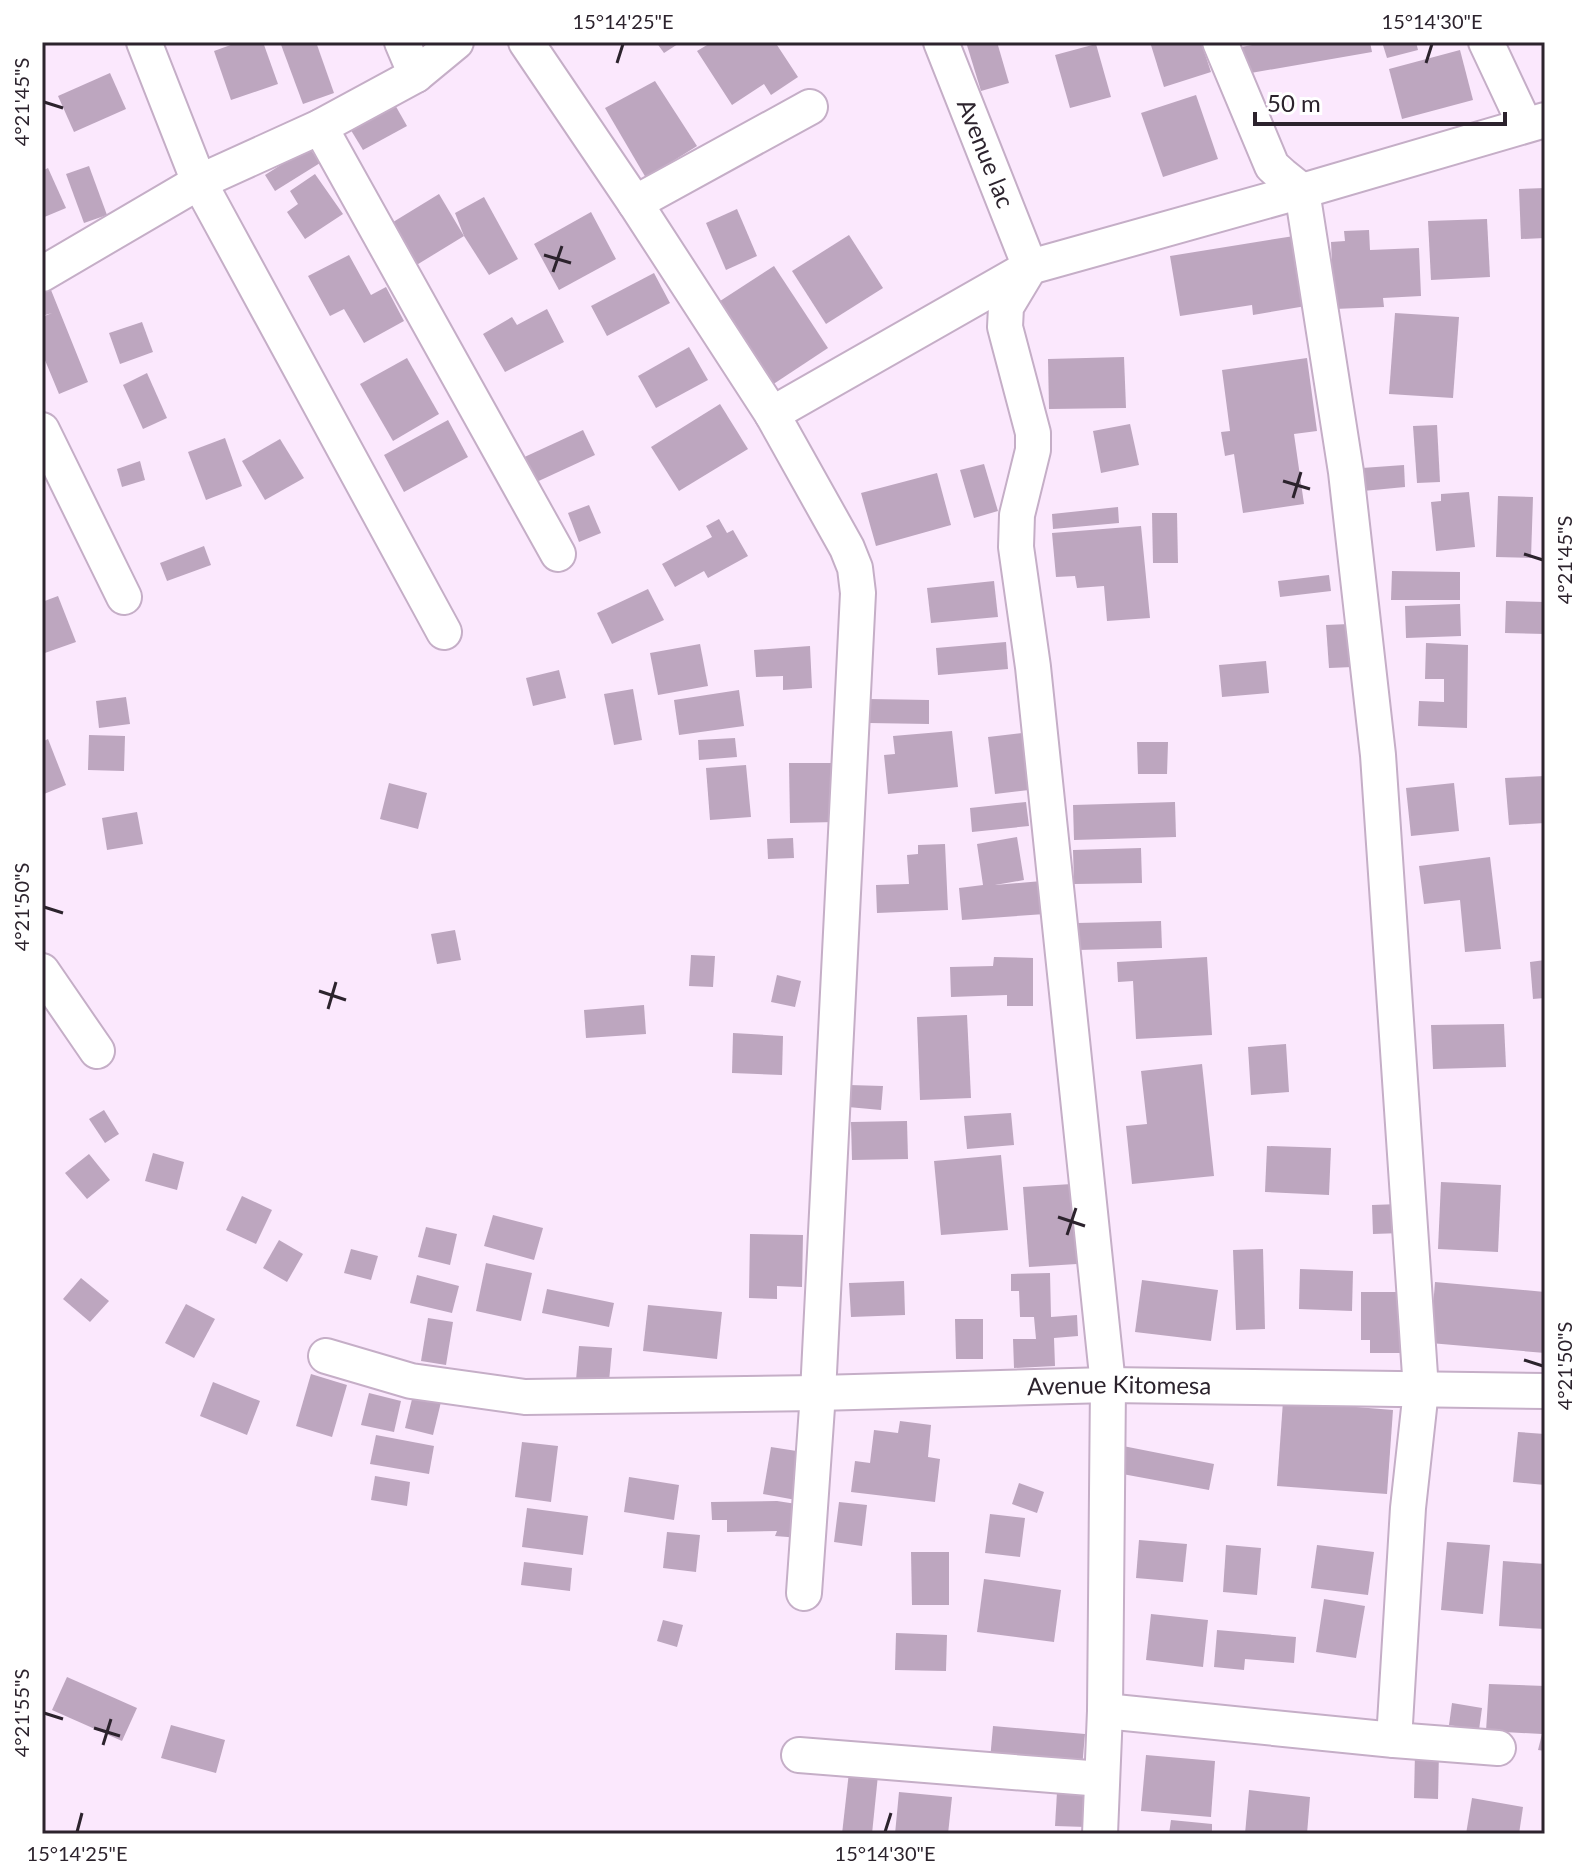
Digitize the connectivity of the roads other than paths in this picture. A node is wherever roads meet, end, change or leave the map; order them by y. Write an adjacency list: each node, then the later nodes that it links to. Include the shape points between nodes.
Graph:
1 (144, 42): 12 (street)
2 (402, 42): 8 (street)
3 (456, 42): 8 (street)
4 (526, 42): 14 (street)
5 (941, 42): 15 (street, Avenue lac)
6 (1220, 42): 13 (street, via 1272,166)
7 (1486, 42): 10 (street)
8 (416, 75): 11 (street)
9 (810, 107): 14 (street)
10 (1535, 122): 13 (street)
11 (320, 127): 12 (street); 19 (street)
12 (199, 182): 16 (street); 21 (street)
13 (1302, 191): 15 (street); 26 (street, via 1346,472 1378,755)
14 (635, 203): 17 (street)
15 (1030, 267): 17 (street); 25 (street, via 1006,307 1005,327 1033,433 1016,547)
16 (42, 274)
17 (772, 414): 28 (street, via 847,548 858,593)
18 (42, 430): 20 (street)
19 (558, 554)
20 (124, 597)
21 (444, 632)
22 (42, 971): 23 (street)
23 (97, 1051)
24 (326, 1356): 28 (street, Avenue Kitomesa, via 411,1381 525,1397)
25 (1108, 1385): 26 (street, Avenue Kitomesa); 28 (street, Avenue Kitomesa); 30 (street)
26 (1421, 1390): 27 (street, Avenue Kitomesa); 31 (street)
27 (1545, 1391)
28 (818, 1393): 29 (street)
29 (804, 1593)
30 (1105, 1711): 31 (street); 34 (street)
31 (1394, 1740): 32 (street)
32 (1498, 1748)
33 (799, 1755): 34 (street)
34 (1102, 1779): 35 (street)
35 (1100, 1834)

